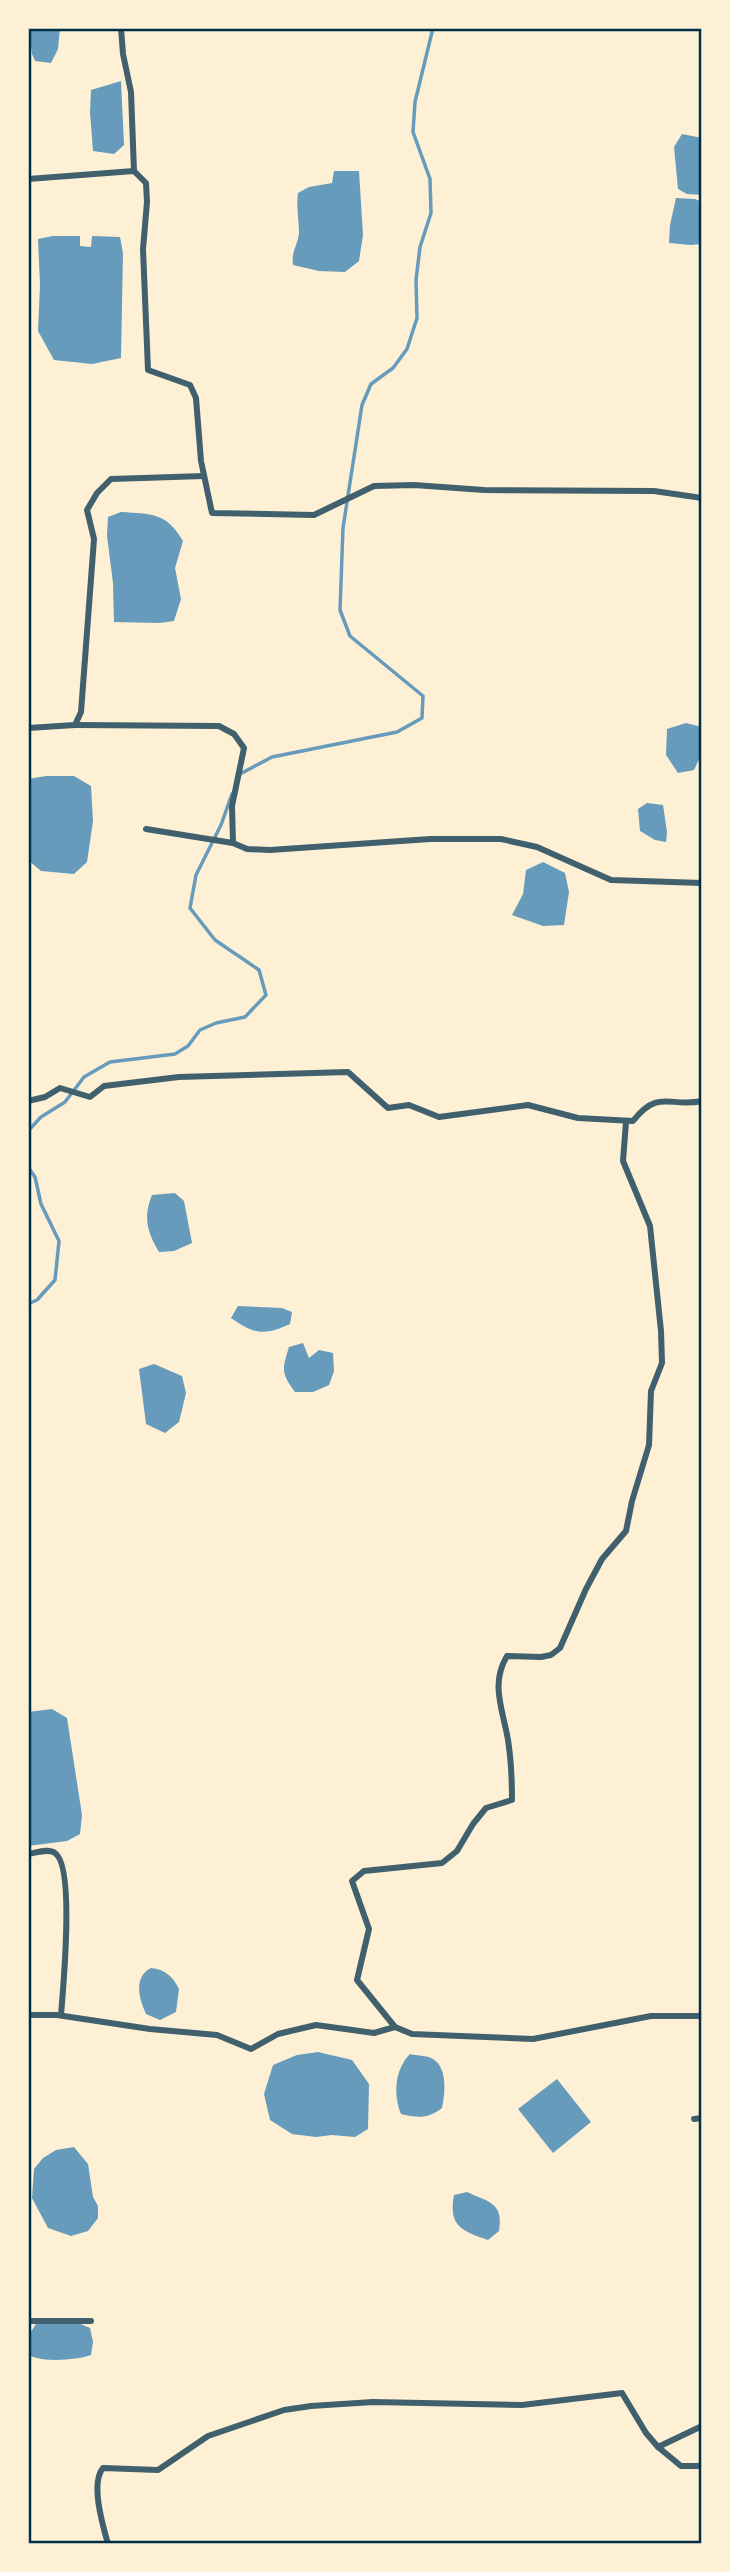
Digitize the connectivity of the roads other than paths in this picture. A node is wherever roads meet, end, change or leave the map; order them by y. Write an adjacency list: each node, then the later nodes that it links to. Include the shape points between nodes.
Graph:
1 (121, 28): 2 (street, via 131,92)
2 (134, 171): 3 (street); 4 (street, via 146,183 143,249 148,370 190,385 196,398)
3 (28, 178)
4 (204, 476): 5 (street, via 212,513 314,515 374,485 654,491); 6 (street, via 111,479 87,510 94,539 81,712)
5 (702, 498)
6 (75, 724): 7 (street); 9 (street, via 219,726 234,734 244,748 232,806)
7 (28, 728)
8 (146, 829): 9 (street)
9 (233, 843): 10 (street, via 270,850 501,839 537,847 611,880)
10 (702, 883)
11 (28, 1101): 13 (street, via 60,1088 90,1097 104,1086 179,1076 348,1072 388,1108 409,1105 439,1117 528,1105 578,1118)
12 (702, 1101): 13 (street, via 690,1104 668,1099 644,1107 633,1121)
13 (626, 1122): 18 (street, via 624,1161 650,1226 661,1331 662,1363 651,1391 649,1445 626,1531 602,1559 560,1648 541,1657 507,1656 501,1667 498,1693 508,1739 512,1800 486,1808 457,1851 442,1863 364,1871 352,1881 369,1929 357,1980)
14 (28, 1854): 16 (street, via 50,1851 62,1860 66,1951)
15 (28, 2015): 16 (street)
16 (61, 2015): 18 (street, via 217,2035 251,2049 278,2034 316,2025 374,2033)
17 (702, 2016): 18 (street, via 651,2016 533,2039 412,2034)
18 (395, 2027)
19 (28, 2321): 20 (street)
20 (91, 2321)
21 (702, 2426): 22 (street)
22 (658, 2447): 23 (street, via 681,2466); 24 (street, via 622,2393 522,2405 373,2402 284,2410 208,2436 158,2470 103,2468 97,2483)
23 (702, 2466)
24 (108, 2544)

